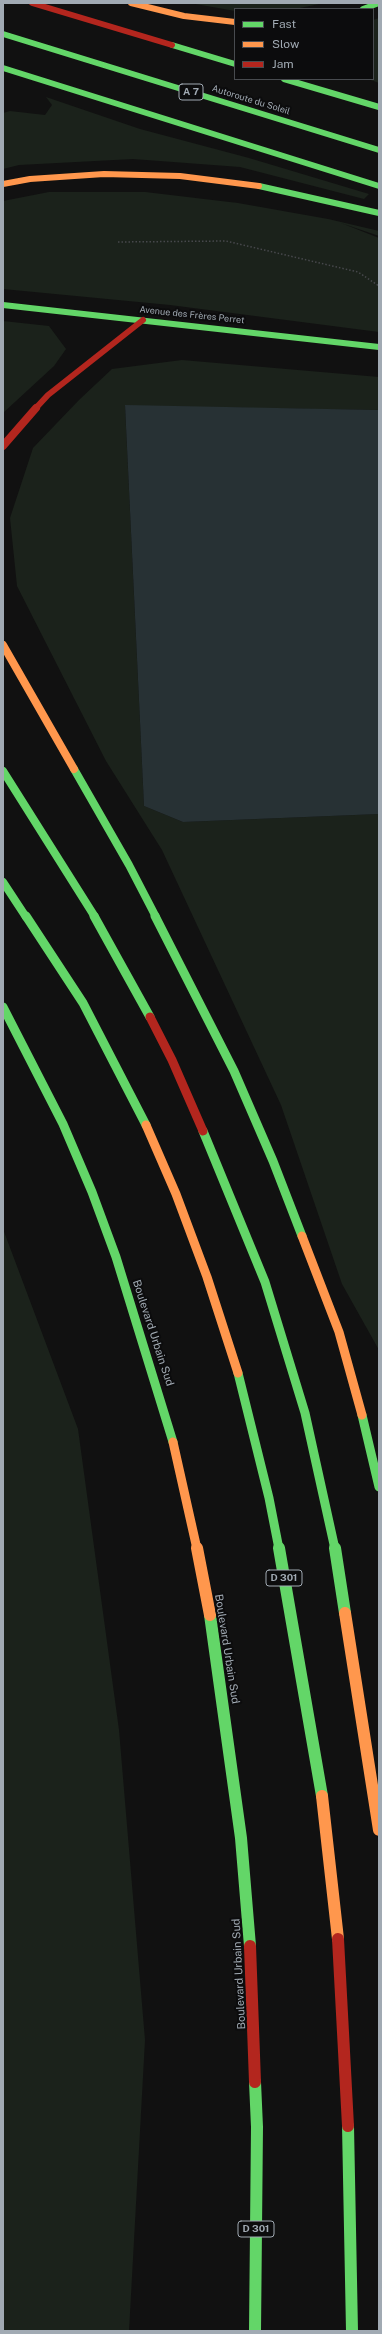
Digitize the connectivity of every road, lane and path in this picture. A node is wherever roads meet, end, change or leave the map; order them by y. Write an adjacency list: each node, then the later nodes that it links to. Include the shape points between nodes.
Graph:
1 (32, 3): 7 (main road)
2 (131, 3): 5 (main road, via 184,16)
3 (379, 3): 4 (main road)
4 (366, 8)
5 (234, 22)
6 (3, 34): 11 (main road, Autoroute du Soleil / A 7)
7 (234, 64)
8 (3, 68): 13 (main road)
9 (287, 80): 10 (main road)
10 (379, 108)
11 (379, 150)
12 (3, 184): 14 (main road, via 96,174 180,176 247,183)
13 (379, 186)
14 (379, 213)
15 (118, 242): 16 (path, via 226,241 358,272)
16 (379, 286)
17 (3, 305): 18 (main road, Avenue des Frères Perret)
18 (142, 320): 19 (main road, Avenue des Frères Perret); 20 (main road, via 48,395)
19 (379, 347)
20 (3, 446)
21 (3, 644): 27 (main road, via 129,865 234,1071 273,1161 339,1332 366,1428)
22 (3, 771): 28 (main road, via 117,954 172,1060 220,1169 265,1282 305,1412 336,1554)
23 (3, 882): 30 (main road, D 301, via 83,1003 142,1117 176,1194 207,1276 235,1363 269,1498 323,1804 340,1965 350,2161)
24 (3, 1007): 26 (main road, Boulevard Urbain Sud / D 301)
25 (3, 1012): 26 (main road)
26 (14, 1025): 29 (main road, Boulevard Urbain Sud / D 301, via 63,1124 92,1192 126,1287 169,1425 212,1624 241,1838 250,1940 257,2127)
27 (379, 1487)
28 (379, 1830)
29 (255, 2331)
30 (352, 2331)

